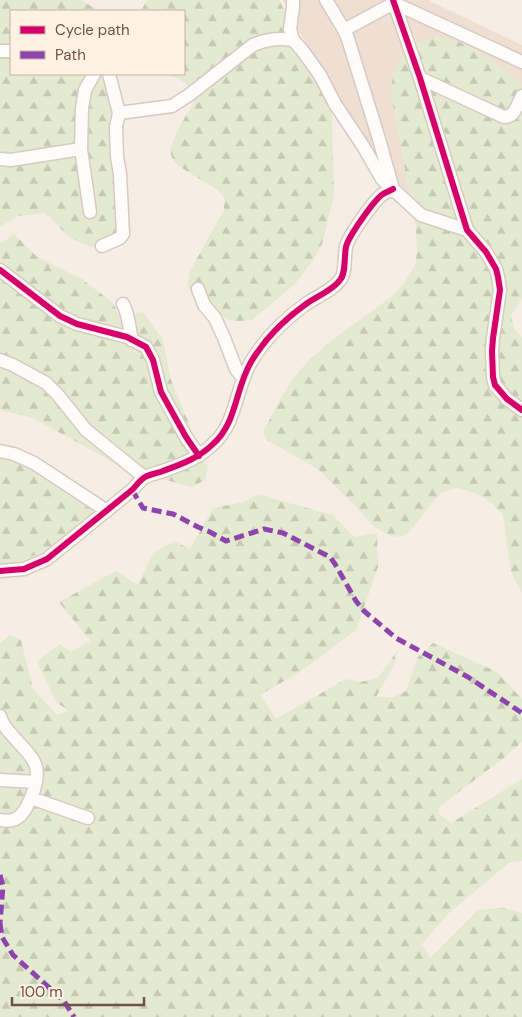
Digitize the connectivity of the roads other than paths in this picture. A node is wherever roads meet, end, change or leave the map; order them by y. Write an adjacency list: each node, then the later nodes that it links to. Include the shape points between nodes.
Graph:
1 (293, 0): 5 (street, via 290,29)
2 (326, 0): 4 (street)
3 (393, 2): 4 (street); 6 (street); 9 (street)
4 (344, 30): 14 (street)
5 (293, 40): 11 (street, via 277,38 253,45 172,106); 14 (street, via 320,75 382,179)
6 (522, 62)
7 (94, 75): 12 (street, via 82,108)
8 (109, 75): 11 (street)
9 (420, 78): 10 (street, via 504,117 513,114); 16 (street)
10 (522, 96)
11 (119, 113): 17 (street, via 117,158 123,234)
12 (81, 149): 13 (street); 15 (street)
13 (0, 159)
14 (393, 189): 16 (street, via 421,216); 23 (street, via 382,194 352,234 346,245 342,278 336,286 306,304 268,338)
15 (90, 212)
16 (467, 230): 24 (street, via 486,252 500,283 493,338 495,385 506,399)
17 (102, 246)
18 (0, 270): 21 (street, via 60,316)
19 (198, 289): 23 (street)
20 (122, 304): 21 (street)
21 (132, 340): 26 (street, via 146,347 161,392)
22 (0, 360): 27 (street, via 46,383 86,430)
23 (243, 378): 26 (street, via 223,435)
24 (522, 410)
25 (0, 451): 28 (street, via 34,463)
26 (199, 456): 27 (street)
27 (144, 477): 28 (street)
28 (107, 510): 29 (street, via 48,559 24,569)
29 (0, 572)
30 (0, 720): 32 (street, via 34,761)
31 (0, 780): 32 (street)
32 (36, 782): 33 (street)
33 (31, 798): 34 (street); 35 (street, via 15,820)
34 (88, 818)
35 (0, 820)

